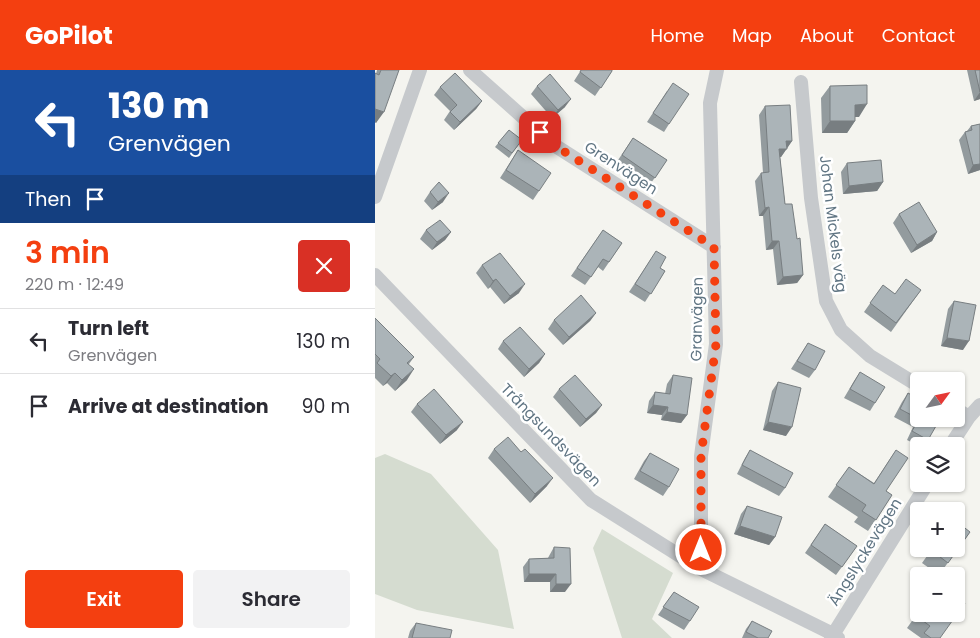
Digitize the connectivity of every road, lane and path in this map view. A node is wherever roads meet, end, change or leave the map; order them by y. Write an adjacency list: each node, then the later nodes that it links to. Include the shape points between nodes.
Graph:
1 (420, 70): 5 (street)
2 (470, 70): 6 (street, Grenvägen, via 554,145)
3 (717, 70): 6 (street, Granvägen, via 710,103)
4 (801, 82): 8 (street, Johan Mickels väg, via 811,198 826,301 841,330 870,356)
5 (375, 197)
6 (714, 247): 14 (street, Granvägen, via 716,344 701,456)
7 (375, 275): 14 (street, Trångsundsvägen, via 591,500)
8 (910, 380)
9 (980, 405): 11 (street)
10 (965, 415): 11 (street)
11 (969, 417): 12 (street)
12 (956, 437)
13 (922, 492): 15 (street, Ängslyckevägen)
14 (701, 569): 15 (street, Trångsundsvägen)
15 (834, 637)

